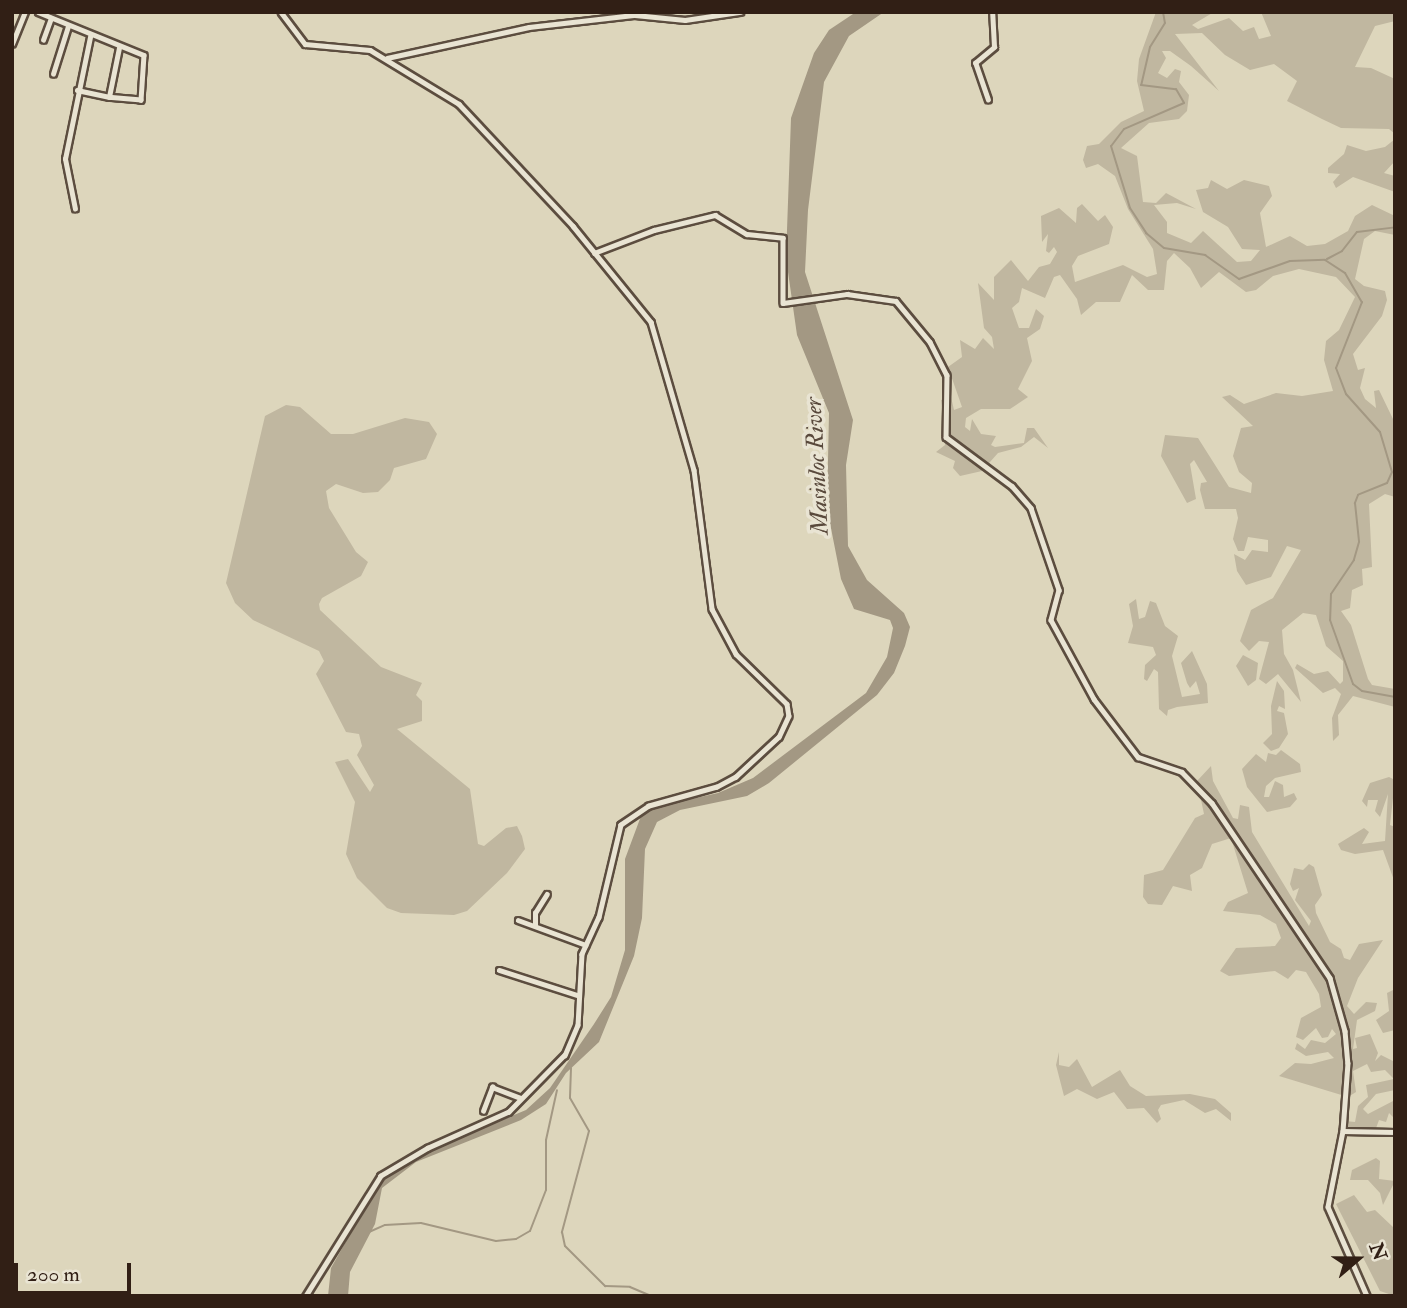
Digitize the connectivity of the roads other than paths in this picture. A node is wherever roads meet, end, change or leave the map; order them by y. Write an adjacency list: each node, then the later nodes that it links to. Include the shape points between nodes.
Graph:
1 (26, 12): 10 (street)
2 (38, 12): 6 (street)
3 (281, 12): 12 (street, via 305,44 370,50)
4 (740, 12): 12 (street, via 685,20 626,16 529,27)
5 (992, 12): 16 (street, via 994,47 975,63)
6 (51, 18): 7 (street); 9 (street)
7 (68, 26): 8 (street); 13 (street)
8 (90, 37): 11 (street); 14 (street)
9 (43, 40)
10 (12, 44)
11 (119, 48): 15 (street); 15 (street, via 144,55 141,100)
12 (386, 58): 18 (street, via 464,109)
13 (53, 74)
14 (77, 90): 15 (street); 17 (street, via 65,159)
15 (109, 97)
16 (988, 100)
17 (75, 209)
18 (594, 253): 22 (street, via 651,322 694,470 715,616 736,654 786,704 789,716 779,737 736,777 649,806 621,825 599,917); 27 (street, via 654,230 715,215 747,234 783,238 783,303 869,294 896,301 912,317 947,375 946,437 1012,486 1031,508 1059,590 1051,620 1094,699 1138,757 1182,772 1206,796 1335,990 1348,1048)
19 (547, 894): 21 (street, via 536,914)
20 (519, 920): 21 (street)
21 (536, 926): 22 (street)
22 (586, 945): 24 (street)
23 (499, 970): 24 (street)
24 (577, 995): 25 (street, via 578,1025 569,1048)
25 (520, 1098): 26 (street, via 492,1087); 29 (street, via 502,1116 381,1175)
26 (483, 1111)
27 (1343, 1131): 28 (street); 30 (street, via 1328,1207)
28 (1395, 1132)
29 (306, 1296)
30 (1367, 1296)

